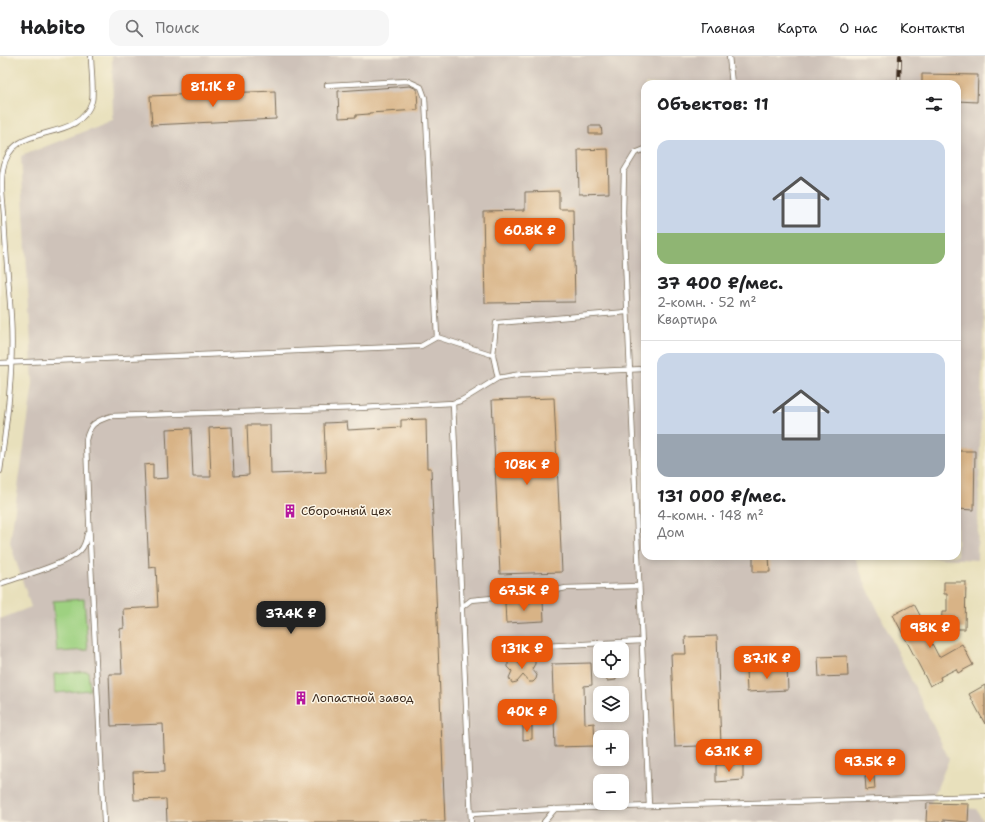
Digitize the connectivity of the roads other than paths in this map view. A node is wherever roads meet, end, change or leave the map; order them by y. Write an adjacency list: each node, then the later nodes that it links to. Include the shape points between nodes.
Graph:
1 (91, 56): 9 (lane, via 92,100 84,117 70,126 31,136 17,144 8,155 3,170)
2 (729, 56): 3 (lane)
3 (732, 80)
4 (328, 85): 7 (lane, via 408,81 421,87 425,98)
5 (641, 151): 6 (lane, via 635,153 624,171)
6 (627, 312): 8 (lane, via 496,323); 12 (lane)
7 (437, 337): 8 (lane); 9 (lane, via 421,346)
8 (493, 355): 13 (lane)
9 (11, 362): 10 (lane); 15 (lane, via 10,399)
10 (0, 363)
11 (641, 369): 12 (lane)
12 (630, 370): 13 (lane, via 521,374); 18 (lane)
13 (498, 378): 14 (lane, via 460,402)
14 (453, 403): 16 (lane, via 111,416 93,424 86,440); 19 (lane)
15 (0, 471)
16 (89, 528): 17 (lane, via 82,550 75,555); 28 (lane)
17 (0, 584)
18 (639, 586): 20 (lane, via 566,588 538,594); 22 (lane)
19 (461, 594): 20 (lane); 21 (lane)
20 (471, 600): 21 (lane)
21 (462, 607): 27 (lane)
22 (642, 641): 23 (lane); 25 (lane)
23 (544, 646)
24 (985, 796): 25 (lane)
25 (649, 806): 26 (lane)
26 (555, 809): 27 (lane); 30 (lane)
27 (471, 814): 29 (lane)
28 (104, 822)
29 (471, 822)
30 (544, 822)

